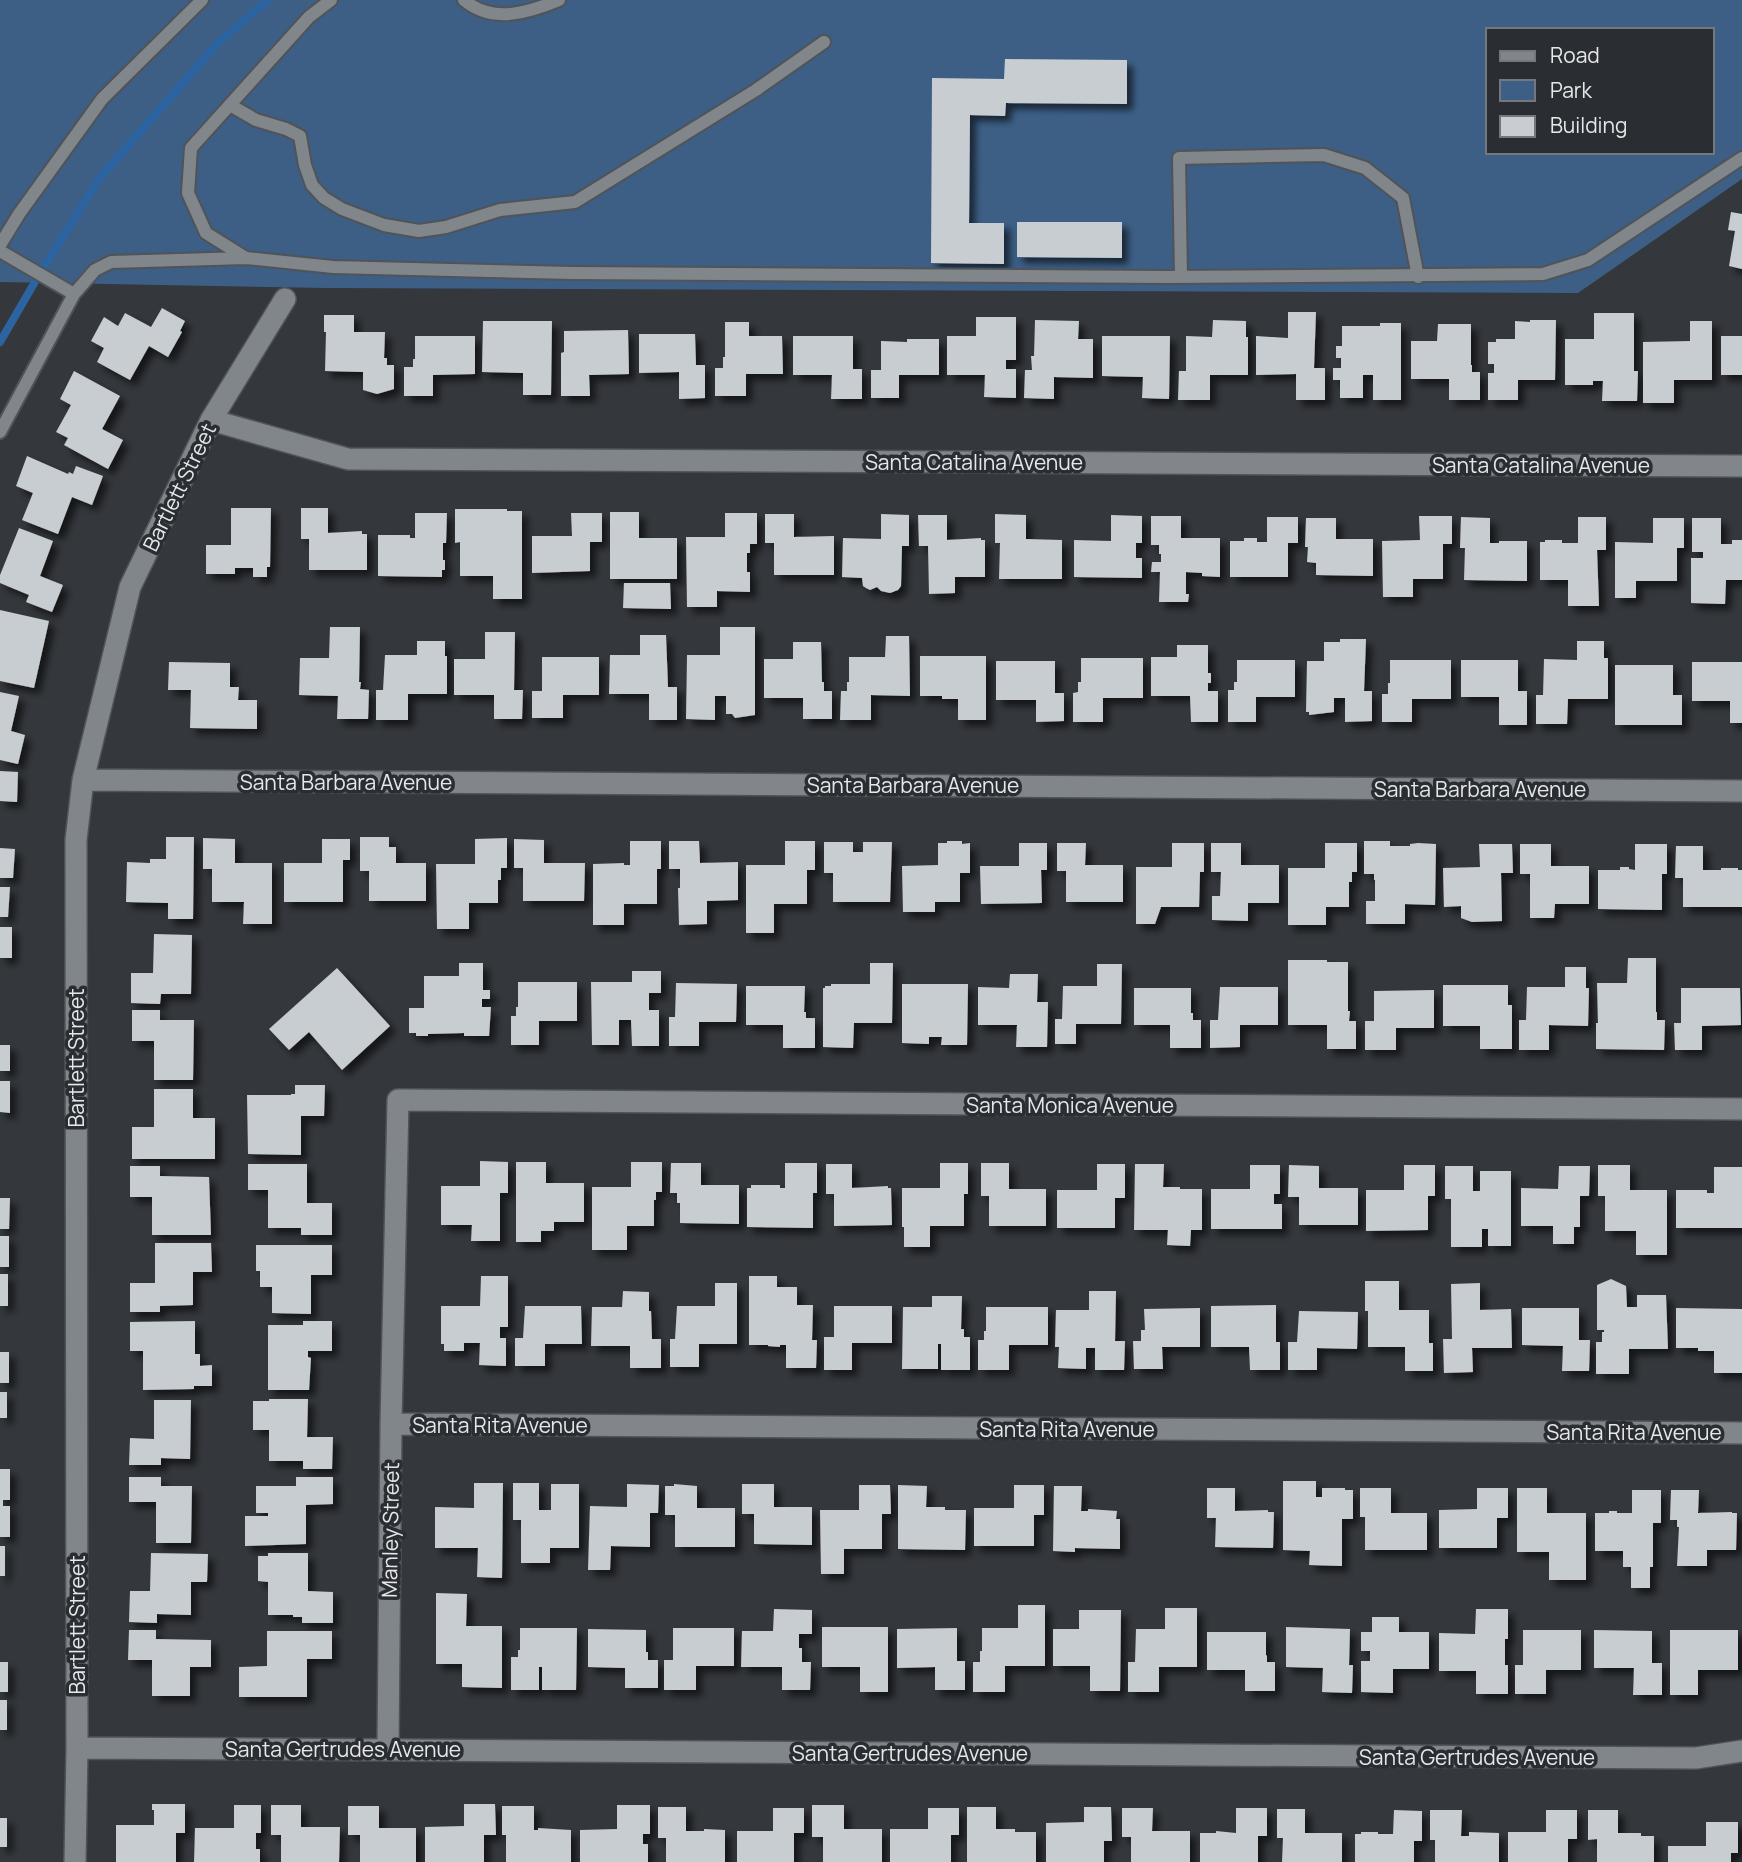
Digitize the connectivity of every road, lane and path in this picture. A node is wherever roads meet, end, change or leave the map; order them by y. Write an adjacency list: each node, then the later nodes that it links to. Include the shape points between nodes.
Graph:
1 (202, 0): 8 (lane, via 102,99)
2 (331, 0): 6 (lane, via 309,17)
3 (464, 0): 4 (lane, via 506,16)
4 (559, 0)
5 (824, 42): 6 (lane, via 756,90 575,202 500,210 419,231 384,225 324,198 312,185 300,136)
6 (230, 105): 10 (lane, via 191,148 188,194 206,233)
7 (1742, 158): 11 (lane, via 1588,260 1543,274)
8 (0, 245)
9 (0, 251): 13 (lane)
10 (246, 258): 12 (lane, via 333,267 558,273); 13 (lane, via 111,262 95,270)
11 (1418, 276): 12 (lane); 12 (lane, via 1403,198 1365,168 1324,155 1179,158)
12 (1181, 277)
13 (74, 294): 16 (lane)
14 (285, 299): 15 (street, Bartlett Street)
15 (211, 420): 17 (street, Santa Catalina Avenue, via 348,459); 18 (street, Bartlett Street, via 131,587)
16 (0, 432)
17 (1742, 466)
18 (83, 780): 19 (street, Santa Barbara Avenue); 24 (street, Bartlett Street, via 76,840)
19 (1742, 791)
20 (398, 1100): 21 (street, Santa Monica Avenue); 22 (street, Manley Street)
21 (1742, 1109)
22 (391, 1424): 23 (street, Santa Rita Avenue); 25 (street, Manley Street)
23 (1742, 1433)
24 (77, 1748): 25 (street, Santa Gertrudes Avenue); 27 (street, Bartlett Street)
25 (388, 1749): 26 (street, Santa Gertrudes Avenue, via 1683,1758)
26 (1742, 1751)
27 (75, 1862)

